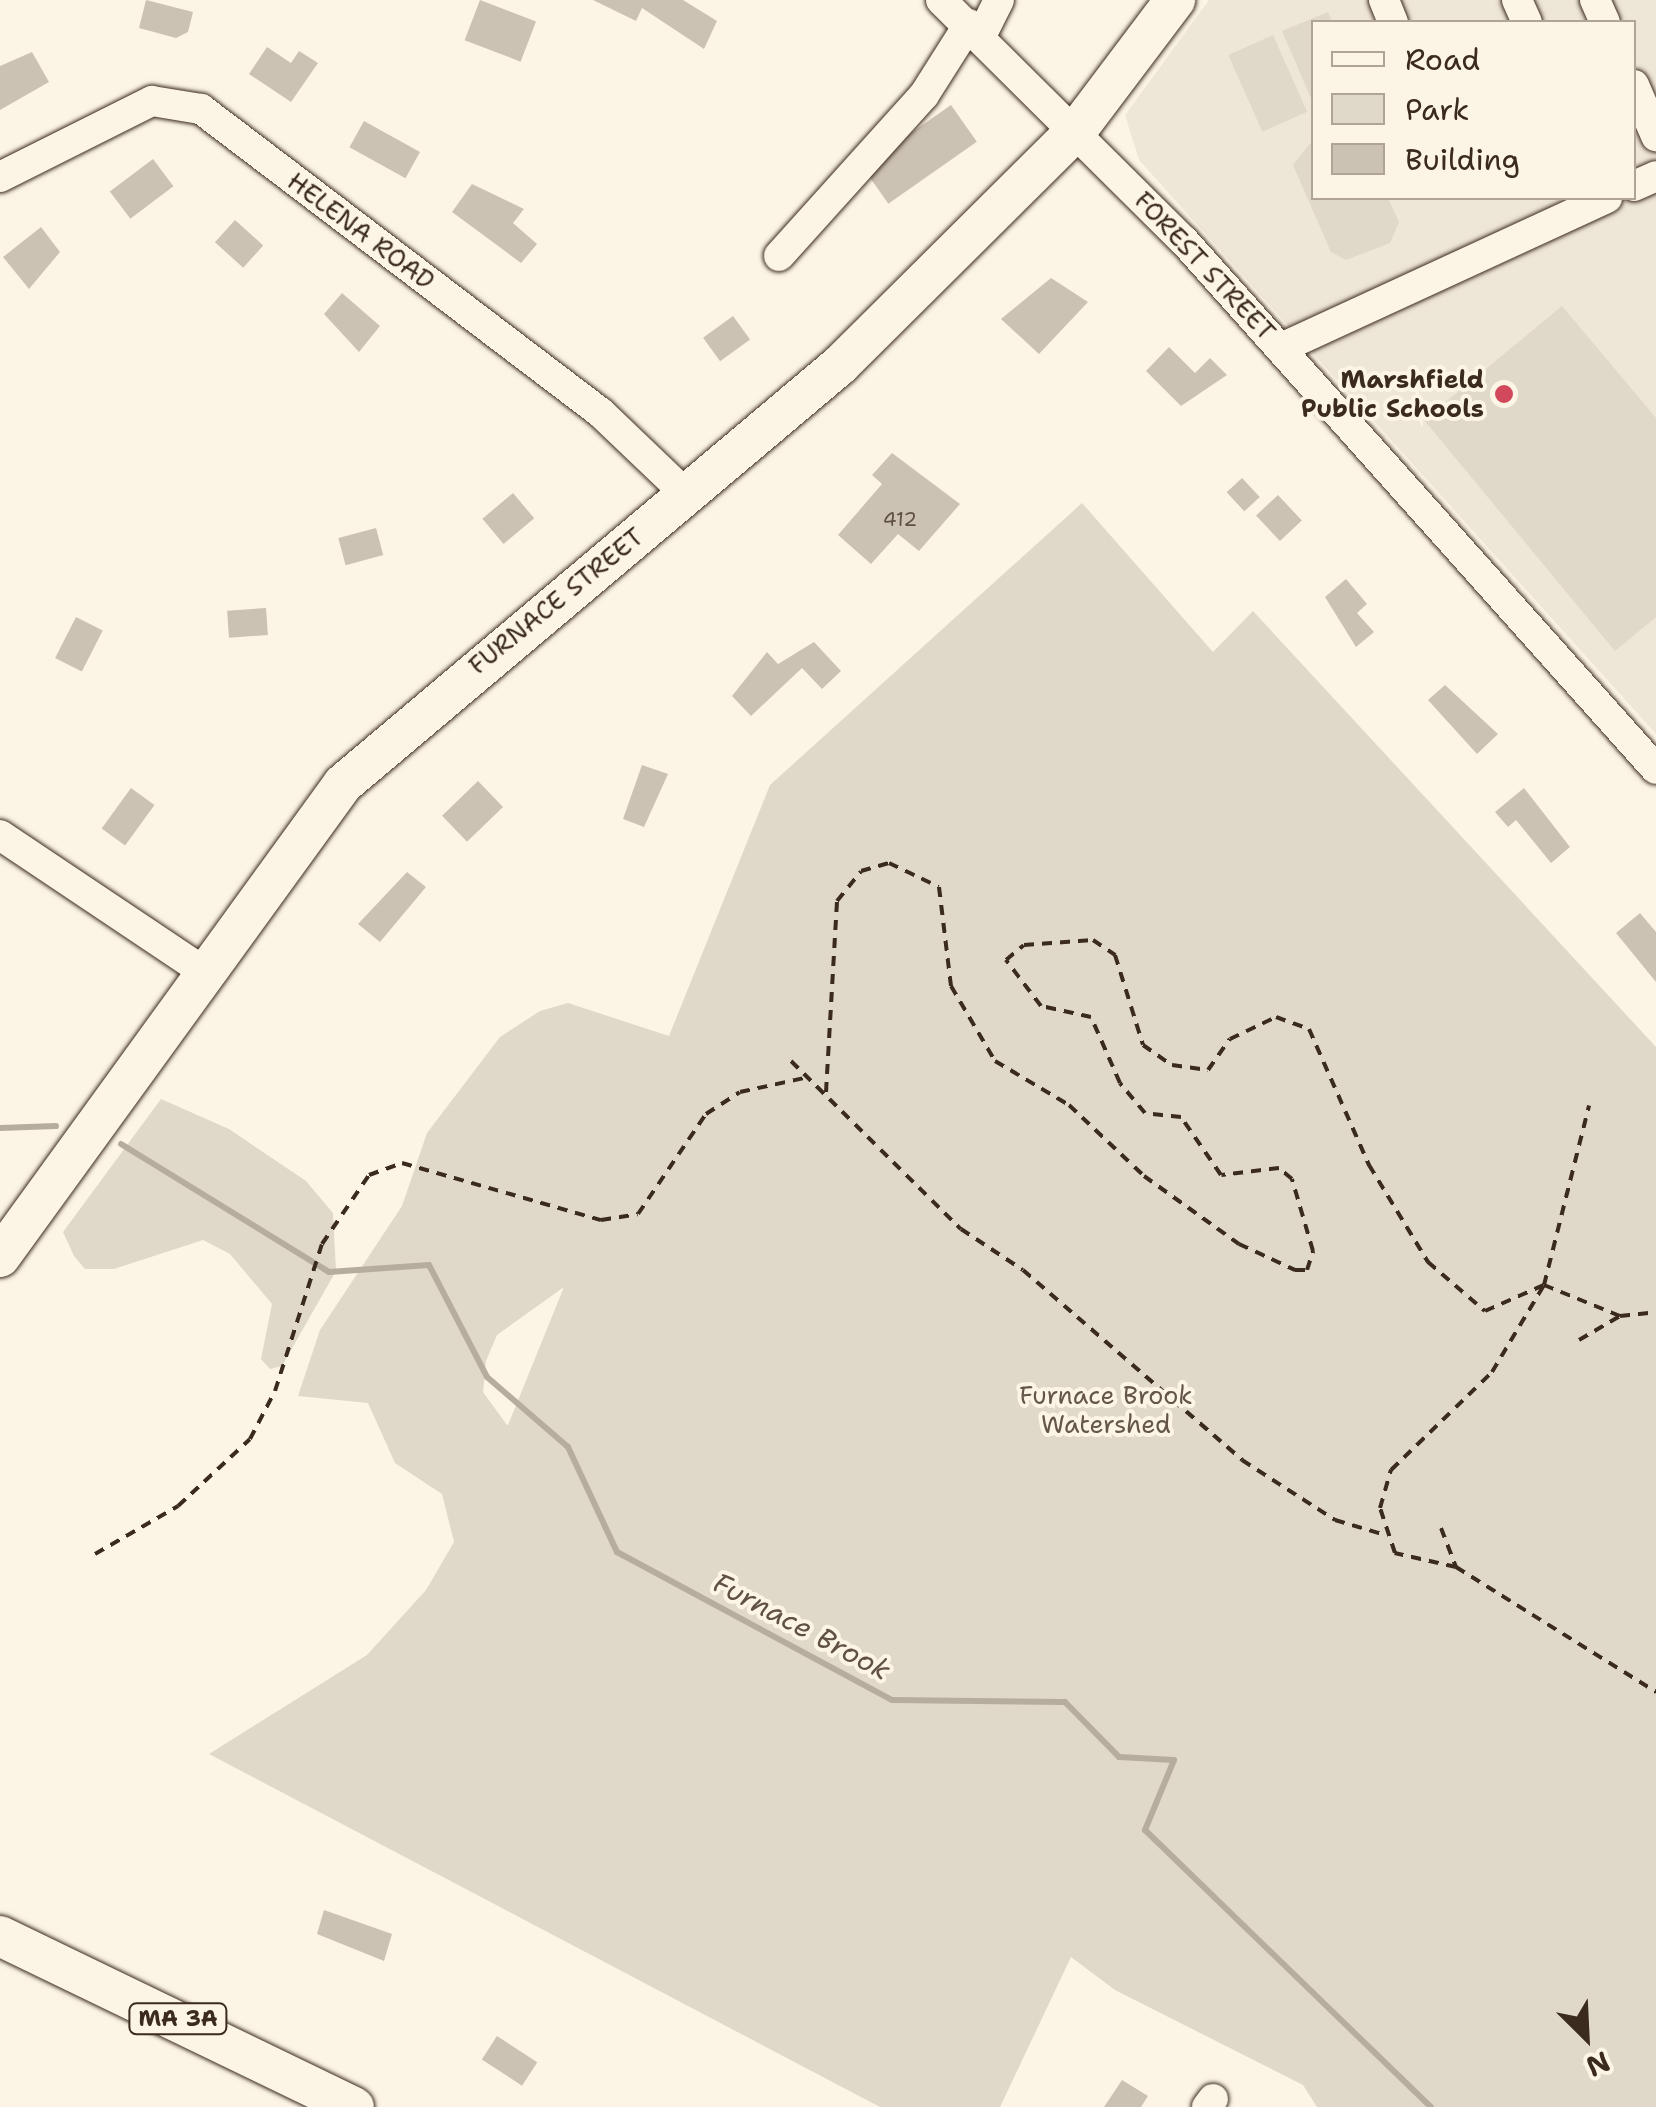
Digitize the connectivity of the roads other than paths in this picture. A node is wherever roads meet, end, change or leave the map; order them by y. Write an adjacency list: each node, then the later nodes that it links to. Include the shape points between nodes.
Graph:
1 (941, 0): 4 (street, FOREST STREET)
2 (1000, 0): 4 (street)
3 (1175, 0): 5 (main road, FURNACE STREET)
4 (975, 30): 5 (street, FOREST STREET); 8 (street)
5 (1077, 130): 9 (street, FOREST STREET); 10 (main road, FURNACE STREET, via 840,365)
6 (0, 177): 10 (street, HELENA ROAD, via 152,101 202,109 601,413)
7 (1603, 200): 9 (street)
8 (779, 256)
9 (1281, 348): 11 (street, FOREST STREET)
10 (688, 496): 13 (main road, FURNACE STREET, via 370,757)
11 (1656, 768)
12 (0, 835): 13 (street)
13 (202, 970): 14 (main road, FURNACE STREET)
14 (0, 1257)
15 (0, 1936): 16 (main road, MA 3A)
16 (354, 2107)

